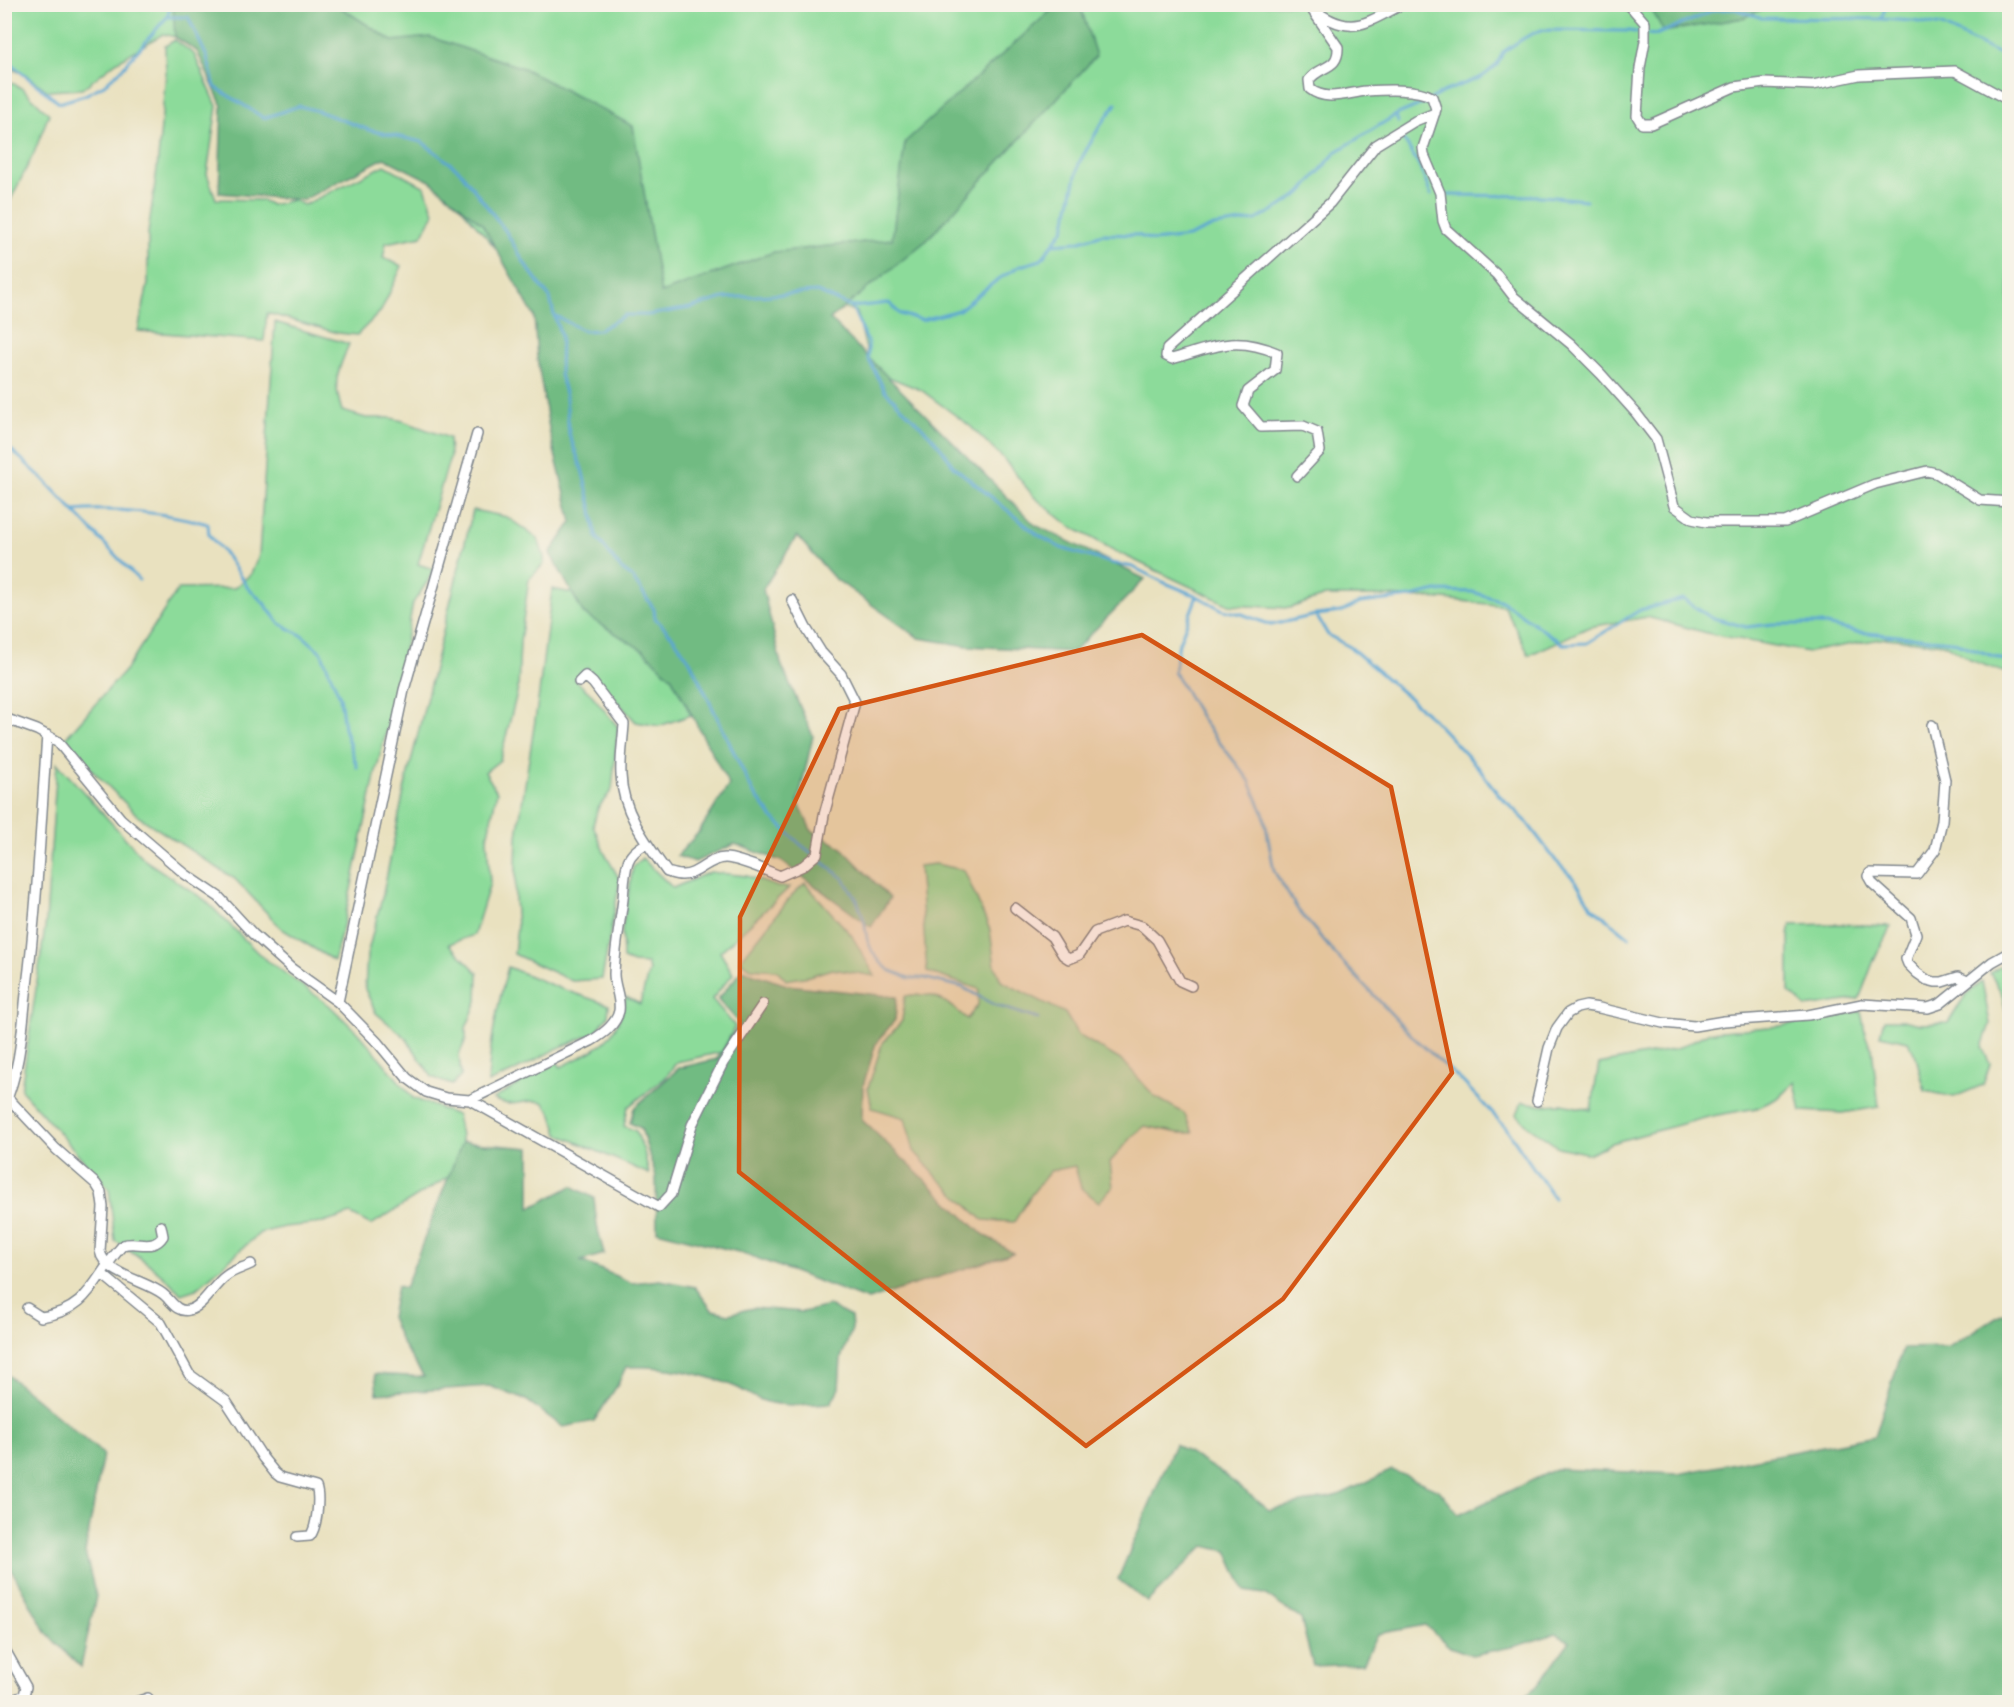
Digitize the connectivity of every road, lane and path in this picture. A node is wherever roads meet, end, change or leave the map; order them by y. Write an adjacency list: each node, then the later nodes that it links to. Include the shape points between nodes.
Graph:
1 (1403, 4): 3 (street, via 1363,25 1345,26)
2 (1625, 4): 4 (street, via 1645,23 1637,116 1642,124 1651,124 1734,87 1764,83 1813,85 1859,75 1955,71)
3 (1309, 8): 5 (street, via 1338,47 1336,60 1309,80 1310,89 1330,96 1421,92 1436,103)
4 (2010, 101)
5 (1435, 113): 7 (street, via 1376,145 1330,203 1167,349 1166,356 1172,359 1225,343 1257,345 1277,353 1275,369 1248,391 1243,406 1261,427 1303,426 1317,432 1320,451); 8 (street, via 1424,143 1424,155 1440,193 1446,229 1586,359 1635,413 1656,439 1674,506 1682,513 1707,522 1785,522 1875,484 1927,471 1936,472 1980,500)
6 (477, 434): 19 (street, via 404,690)
7 (1298, 476)
8 (2010, 502)
9 (792, 600): 14 (street, via 855,702 817,854 803,866 780,876 725,858 681,876 667,872)
10 (579, 682): 14 (street, via 585,676 593,683 624,724 622,784 633,819)
11 (4, 718): 13 (street)
12 (1932, 725): 17 (street, via 1945,780 1935,850 1917,874 1868,876 1911,918 1916,934 1906,959 1908,964 1927,980 1942,982 1958,977)
13 (46, 735): 19 (street, via 57,741 121,819 185,874 219,897 292,969); 23 (street, via 35,921 19,1055)
14 (647, 843): 21 (street, via 628,861 617,928 614,974 619,1002 615,1020 591,1041)
15 (1015, 908): 18 (street, via 1052,937 1069,959 1079,955 1095,932 1124,921 1142,926 1157,940 1180,981)
16 (2010, 952): 17 (street)
17 (1965, 983): 22 (street, via 1940,1004 1928,1008 1862,1004 1808,1015 1694,1026 1586,1006 1577,1008 1557,1028)
18 (1191, 986)
19 (338, 1002): 21 (street, via 407,1078 426,1092)
20 (763, 1004): 21 (street, via 723,1063 692,1125 671,1194 659,1207)
21 (470, 1100)
22 (1537, 1101)
23 (6, 1102): 26 (street, via 101,1192 100,1251)
24 (161, 1226): 26 (street, via 163,1236 159,1241 123,1245)
25 (251, 1264): 26 (street, via 227,1275 195,1307 185,1310 173,1305 156,1288)
26 (108, 1266): 27 (street)
27 (102, 1274): 28 (street, via 78,1304 66,1311 41,1317); 29 (street, via 160,1323 189,1374 226,1401 275,1473 316,1487 315,1530 310,1536)
28 (27, 1308)
29 (297, 1538)
30 (4, 1648): 32 (street, via 26,1687 24,1695)
31 (148, 1698): 33 (street)
32 (10, 1702)
33 (136, 1702)

